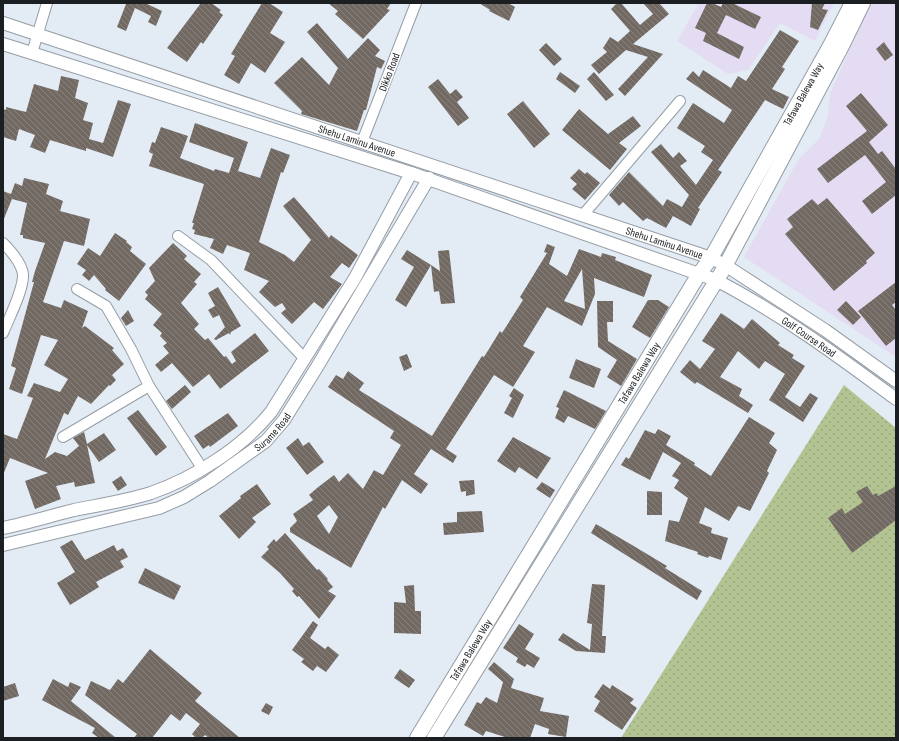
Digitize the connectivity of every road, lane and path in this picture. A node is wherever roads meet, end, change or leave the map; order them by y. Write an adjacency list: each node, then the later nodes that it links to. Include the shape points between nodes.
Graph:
1 (47, 3): 6 (street)
2 (416, 3): 10 (street, Dikko Road)
3 (852, 3): 16 (main road, Tafawa Balewa Way)
4 (863, 3): 17 (main road, Tafawa Balewa Way)
5 (3, 22): 6 (street, Shehu Laminu Avenue)
6 (38, 34): 8 (street); 10 (street, Shehu Laminu Avenue)
7 (3, 44): 8 (street, Shehu Laminu Avenue)
8 (32, 53): 11 (street, Shehu Laminu Avenue)
9 (680, 101): 13 (street)
10 (362, 142): 13 (street, Shehu Laminu Avenue)
11 (411, 172): 12 (street, Shehu Laminu Avenue); 22 (street, Surame Road, via 355,278)
12 (429, 178): 18 (street, Shehu Laminu Avenue); 29 (street, Surame Road, via 309,380 284,420 266,442 229,469 158,508)
13 (583, 215): 16 (street, Shehu Laminu Avenue)
14 (178, 236): 22 (street, via 211,260)
15 (3, 243): 21 (street, via 19,263 23,274)
16 (711, 258): 17 (street, Shehu Laminu Avenue); 18 (main road, Tafawa Balewa Way)
17 (726, 265): 19 (main road, Tafawa Balewa Way); 23 (street, Golf Course Road, via 825,330)
18 (699, 274): 19 (street, Shehu Laminu Avenue); 32 (main road, Tafawa Balewa Way)
19 (716, 280): 25 (street, Golf Course Road, via 756,301 817,341); 33 (main road, Tafawa Balewa Way)
20 (76, 289): 24 (street, via 106,306)
21 (3, 333)
22 (305, 359): 27 (street, Surame Road, via 257,429 238,445)
23 (896, 381)
24 (149, 386): 26 (street); 27 (street)
25 (896, 400)
26 (63, 436)
27 (202, 468): 28 (street, Surame Road, via 151,493)
28 (72, 511): 29 (street); 30 (street, Surame Road)
29 (75, 527): 31 (street, Surame Road)
30 (3, 528)
31 (3, 545)
32 (417, 738)
33 (434, 738)

